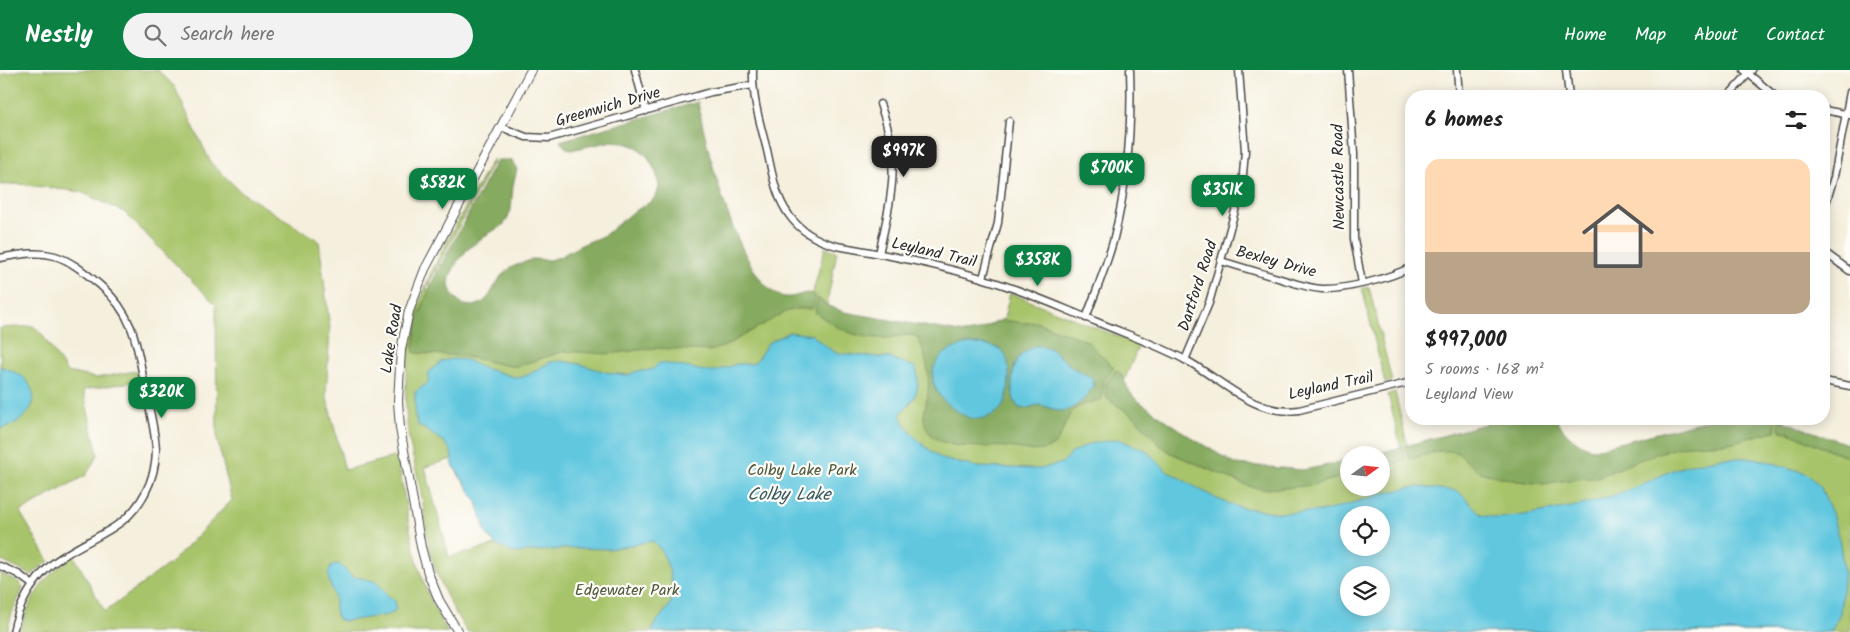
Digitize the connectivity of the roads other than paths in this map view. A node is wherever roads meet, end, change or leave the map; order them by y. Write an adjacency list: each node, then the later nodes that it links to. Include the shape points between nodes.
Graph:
1 (531, 70): 21 (street, Lake Road)
2 (635, 70): 17 (street)
3 (753, 70): 10 (street, Leyland Trail)
4 (1130, 70): 31 (street, via 1128,137 1120,208 1109,254)
5 (1239, 70): 26 (street, Dartford Road, via 1244,172)
6 (1348, 70): 30 (street, Newcastle Road, via 1354,154 1354,239)
7 (1457, 70): 11 (street)
8 (1566, 70): 12 (street)
9 (1748, 71): 13 (street); 14 (street)
10 (753, 85): 17 (street, Greenwich Drive, via 718,90); 23 (street, Leyland Trail, via 776,186 788,213 803,230 824,242)
11 (1459, 90)
12 (1568, 90)
13 (1733, 90)
14 (1769, 90)
15 (1850, 92): 19 (street)
16 (880, 104): 23 (street, via 891,140 894,171)
17 (646, 111): 21 (street, Greenwich Drive, via 544,138 526,137)
18 (1830, 111): 19 (street)
19 (1848, 114): 22 (street)
20 (1009, 121): 29 (street, via 999,217)
21 (501, 127): 39 (street, Lake Road, via 422,274 407,317 400,361 400,428 423,556 439,600)
22 (1830, 190)
23 (879, 254): 29 (street, Leyland Trail)
24 (1830, 256): 28 (street)
25 (0, 258): 37 (street, via 36,252 59,256 80,268 122,308 133,331 155,440 152,476 134,510 116,526 52,565)
26 (1221, 261): 30 (street, Bexley Drive, via 1316,288 1336,288); 32 (street, Dartford Road, via 1205,316)
27 (1405, 270): 30 (street, Bexley Drive)
28 (1850, 271)
29 (984, 278): 31 (street, Leyland Trail)
30 (1362, 282)
31 (1086, 318): 32 (street, Leyland Trail)
32 (1186, 360): 34 (street, Leyland Trail, via 1248,400 1278,410 1303,409)
33 (1830, 382): 35 (street)
34 (1405, 384)
35 (1850, 386)
36 (0, 566): 37 (street)
37 (34, 585): 38 (street, via 19,611)
38 (13, 632)
39 (458, 632)

